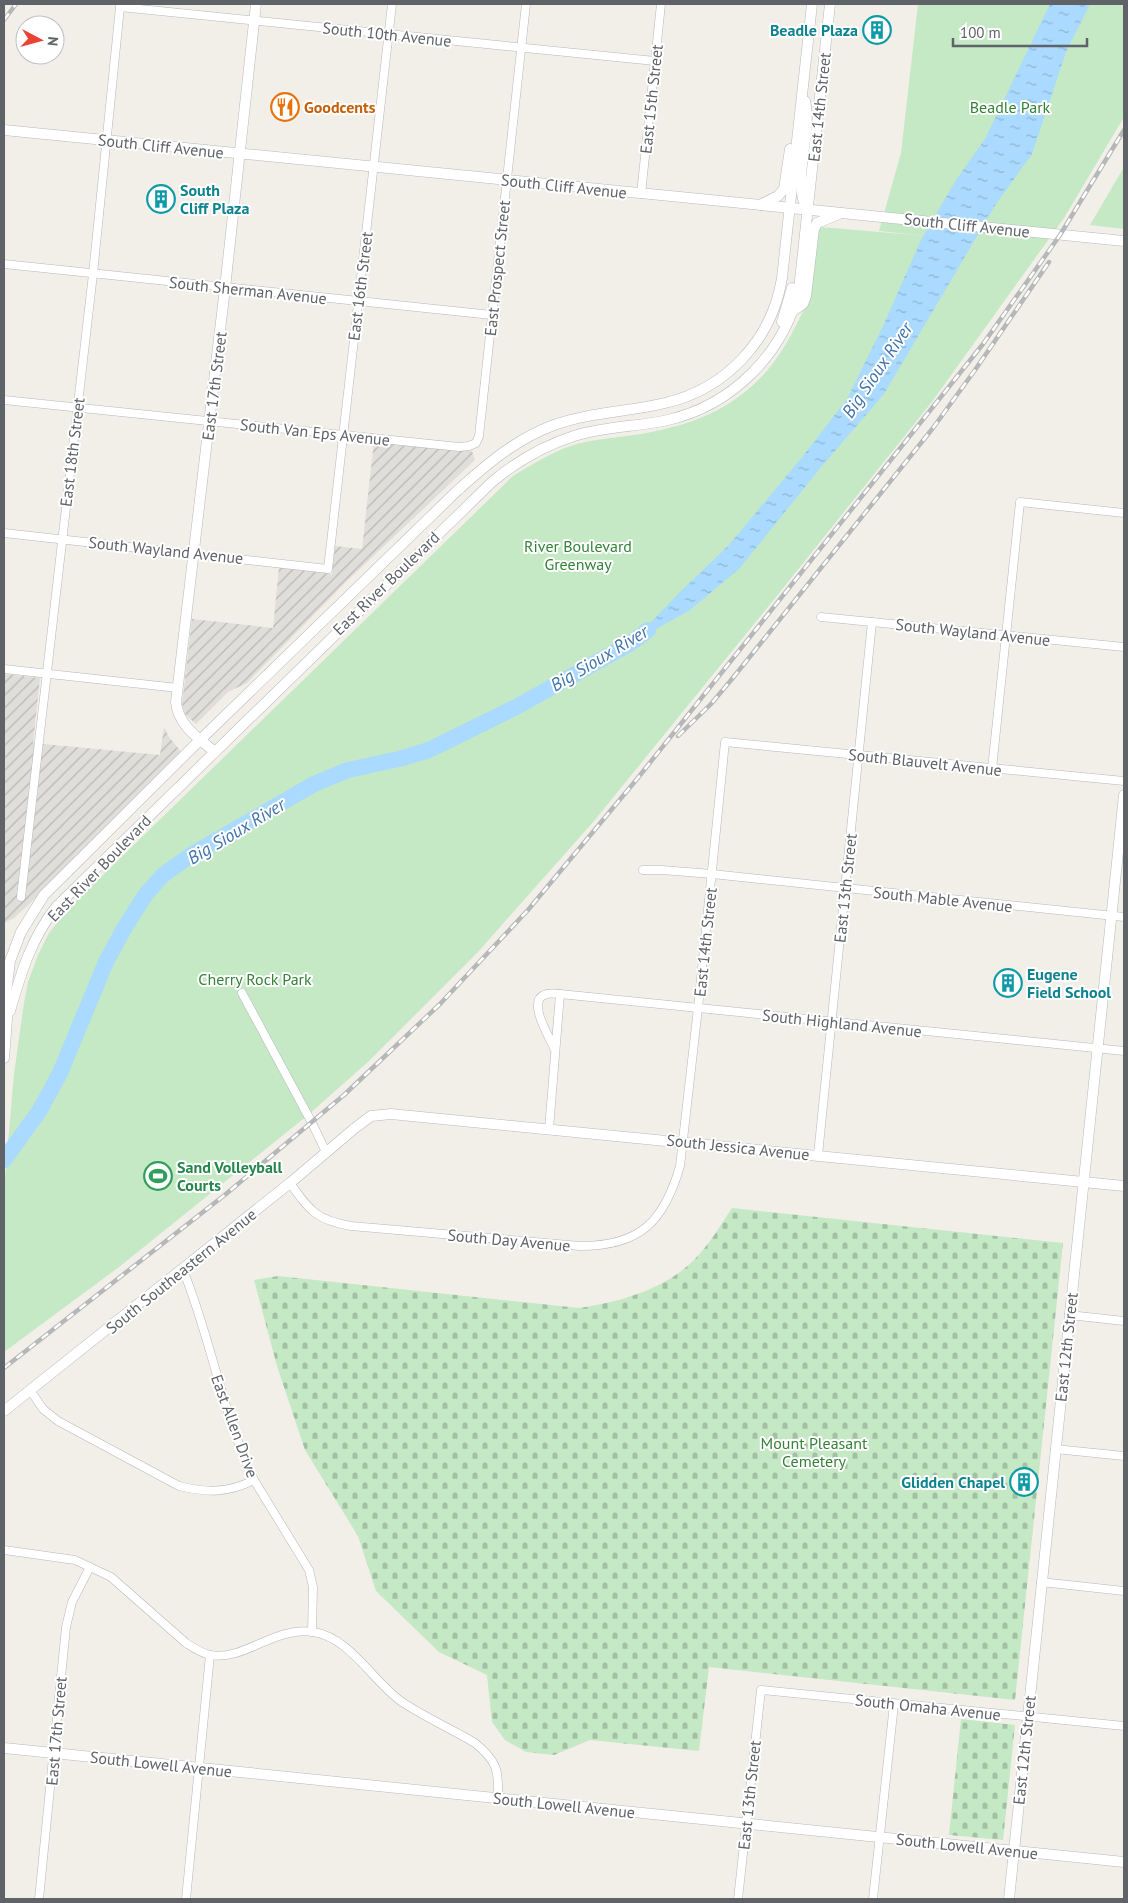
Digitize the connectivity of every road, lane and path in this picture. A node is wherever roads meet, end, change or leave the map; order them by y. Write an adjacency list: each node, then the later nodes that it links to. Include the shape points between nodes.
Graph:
1 (256, 4): 8 (main road, East 17th Street)
2 (392, 4): 9 (street, East 16th Street)
3 (526, 4): 10 (street, East Prospect Street)
4 (661, 4): 11 (street, East 15th Street)
5 (812, 4): 12 (main road, East 14th Street)
6 (830, 4): 21 (main road, East 14th Street)
7 (120, 7): 8 (street, South 10th Avenue); 14 (street, East 18th Street)
8 (254, 21): 9 (street, South 10th Avenue); 15 (main road, East 17th Street)
9 (389, 34): 10 (street, South 10th Avenue); 16 (street, East 16th Street)
10 (522, 47): 11 (street, South 10th Avenue); 17 (street, East Prospect Street)
11 (654, 61): 18 (street, East 15th Street)
12 (803, 92): 19 (main road, via 794,111 784,188 778,196); 20 (main road, East 14th Street); 21 (main road, via 808,114 800,187)
13 (4, 130): 14 (main road, South Cliff Avenue)
14 (107, 140): 15 (main road, South Cliff Avenue); 25 (street, East 18th Street)
15 (240, 154): 16 (main road, South Cliff Avenue); 26 (main road, East 17th Street)
16 (374, 166): 17 (main road, South Cliff Avenue); 27 (street, East 16th Street)
17 (507, 180): 18 (main road, South Cliff Avenue); 29 (street, East Prospect Street)
18 (641, 194): 19 (main road, South Cliff Avenue)
19 (759, 205): 20 (main road, South Cliff Avenue)
20 (790, 208): 21 (main road, South Cliff Avenue); 30 (main road, via 798,216 799,230 792,287 781,323); 48 (main road, East River Boulevard, via 776,305 756,343 734,367 709,385 680,399 572,419 532,434 498,455)
21 (808, 210): 22 (main road, South Cliff Avenue); 28 (main road, East River Boulevard, via 801,276)
22 (841, 213): 23 (main road, South Cliff Avenue); 28 (main road, via 817,224 806,296 803,304)
23 (1124, 241)
24 (4, 264): 25 (street, South Sherman Avenue)
25 (93, 274): 26 (street, South Sherman Avenue); 32 (street, East 18th Street)
26 (226, 288): 27 (street, South Sherman Avenue); 33 (main road, East 17th Street)
27 (359, 302): 29 (street, South Sherman Avenue); 34 (street, East 16th Street)
28 (793, 311): 30 (main road, East River Boulevard)
29 (492, 315): 35 (street, East Prospect Street)
30 (781, 336): 50 (main road, East River Boulevard, via 746,380 702,408 669,419 577,435 539,450 508,468)
31 (4, 400): 32 (street, South Van Eps Avenue)
32 (76, 407): 33 (street, South Van Eps Avenue); 38 (street, East 18th Street)
33 (210, 420): 34 (street, South Van Eps Avenue); 39 (main road, East 17th Street)
34 (342, 435): 35 (street, South Van Eps Avenue, via 460,447); 40 (street, East 16th Street)
35 (476, 443)
36 (1124, 513): 43 (street, via 1020,502)
37 (4, 533): 38 (street, South Wayland Avenue)
38 (62, 539): 39 (street, South Wayland Avenue); 46 (street, East 18th Street)
39 (194, 553): 40 (street, South Wayland Avenue); 47 (main road, East 17th Street)
40 (328, 569)
41 (822, 617): 42 (street, South Wayland Avenue)
42 (872, 622): 43 (street, South Wayland Avenue); 51 (street, East 13th Street)
43 (1005, 636): 44 (street, South Wayland Avenue); 52 (street)
44 (1124, 647)
45 (4, 669): 46 (street)
46 (46, 674): 47 (street); 58 (street, East 18th Street)
47 (178, 688): 48 (main road, East 17th Street, via 179,717)
48 (200, 740): 50 (main road, East 17th Street); 64 (main road, East River Boulevard, via 55,883 36,906 10,960)
49 (725, 742): 51 (street, South Blauvelt Avenue); 56 (street, East 14th Street)
50 (214, 752): 64 (main road, East River Boulevard, via 48,918 28,954)
51 (858, 755): 52 (street, South Blauvelt Avenue); 57 (street, East 13th Street)
52 (992, 769): 53 (street, South Blauvelt Avenue)
53 (1124, 781)
54 (1124, 795): 59 (main road, East 12th Street)
55 (643, 870): 56 (street, South Mable Avenue)
56 (712, 874): 57 (street, South Mable Avenue); 63 (street, East 14th Street)
57 (844, 889): 59 (street, South Mable Avenue); 65 (street, East 13th Street)
58 (22, 897)
59 (1111, 916): 60 (street, South Mable Avenue); 66 (main road, East 12th Street)
60 (1124, 917)
61 (242, 993): 73 (street)
62 (560, 994): 63 (street, South Highland Avenue); 67 (street); 67 (street, via 542,995 537,1006)
63 (698, 1008): 65 (street, South Highland Avenue); 72 (street, East 14th Street)
64 (7, 1019): 69 (main road)
65 (832, 1022): 66 (street, South Highland Avenue); 74 (street, East 13th Street)
66 (1097, 1048): 68 (street, South Highland Avenue); 75 (main road, East 12th Street)
67 (555, 1050): 71 (street)
68 (1124, 1051)
69 (4, 1058)
70 (354, 1128): 71 (main road, South Jessica Avenue, via 371,1116 392,1114); 73 (main road, South Southeastern Avenue)
71 (549, 1129): 72 (main road, South Jessica Avenue)
72 (684, 1142): 74 (main road, South Jessica Avenue); 76 (street, South Day Avenue, via 678,1175 664,1208 636,1234 615,1243 596,1246 333,1223 309,1210)
73 (326, 1152): 76 (main road, South Southeastern Avenue)
74 (818, 1155): 75 (main road, South Jessica Avenue)
75 (1084, 1181): 77 (main road, South Jessica Avenue); 79 (main road, East 12th Street)
76 (290, 1184): 78 (main road, South Southeastern Avenue)
77 (1124, 1186)
78 (183, 1270): 81 (main road, South Southeastern Avenue); 85 (street, East Allen Drive, via 194,1296 218,1382)
79 (1069, 1315): 80 (street); 83 (main road, East 12th Street)
80 (1124, 1321)
81 (30, 1390): 82 (main road, South Southeastern Avenue); 85 (street, via 43,1409 58,1421 179,1486 221,1491 241,1487)
82 (4, 1411)
83 (1055, 1449): 84 (street); 88 (main road, East 12th Street)
84 (1124, 1456)
85 (254, 1480): 90 (street, East Allen Drive, via 309,1570 313,1587)
86 (4, 1550): 87 (street, via 60,1556)
87 (90, 1567): 91 (street, via 111,1577 186,1644); 97 (street, East 17th Street, via 72,1602 66,1627)
88 (1041, 1582): 89 (street); 94 (main road, East 12th Street)
89 (1124, 1591)
90 (312, 1632): 91 (street, via 298,1630 274,1636 230,1655); 99 (street, via 326,1634 338,1642 400,1701 486,1751 498,1772)
91 (210, 1655): 98 (street)
92 (761, 1690): 93 (street, South Omaha Avenue); 100 (street, East 13th Street)
93 (894, 1704): 94 (street, South Omaha Avenue); 101 (street)
94 (1027, 1717): 95 (street, South Omaha Avenue); 102 (main road, East 12th Street)
95 (1124, 1726)
96 (4, 1748): 97 (main road, South Lowell Avenue)
97 (55, 1753): 98 (main road, South Lowell Avenue); 104 (street, East 17th Street)
98 (198, 1768): 99 (main road, South Lowell Avenue); 105 (street)
99 (498, 1798): 100 (main road, South Lowell Avenue)
100 (746, 1823): 101 (main road, South Lowell Avenue); 106 (street, East 13th Street)
101 (880, 1837): 102 (main road, South Lowell Avenue); 107 (street)
102 (1014, 1851): 103 (main road, South Lowell Avenue); 108 (main road, East 12th Street)
103 (1124, 1862)
104 (39, 1899)
105 (186, 1899)
106 (738, 1899)
107 (873, 1899)
108 (1008, 1899)

